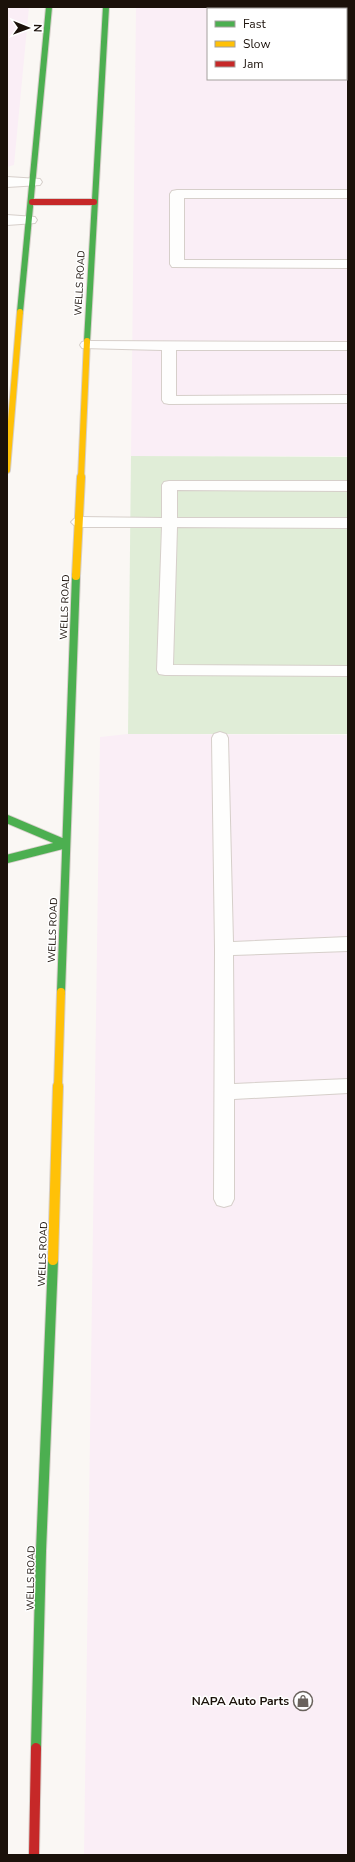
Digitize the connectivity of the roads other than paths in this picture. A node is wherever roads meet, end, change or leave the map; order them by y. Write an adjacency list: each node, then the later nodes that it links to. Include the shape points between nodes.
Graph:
1 (50, 7): 4 (main road)
2 (106, 7): 7 (main road, WELLS ROAD)
3 (7, 182): 4 (street)
4 (34, 182): 6 (main road)
5 (348, 194): 10 (lane, via 177,194 177,264)
6 (32, 202): 7 (main road); 9 (main road)
7 (94, 202): 11 (main road, WELLS ROAD)
8 (7, 220): 9 (street)
9 (29, 220): 15 (main road)
10 (348, 264)
11 (87, 345): 12 (lane); 18 (main road, WELLS ROAD)
12 (169, 346): 13 (lane); 14 (lane, via 169,400)
13 (348, 346)
14 (348, 399)
15 (10, 400): 16 (main road)
16 (7, 470)
17 (348, 486): 19 (lane, via 168,485)
18 (79, 522): 19 (lane); 24 (main road, WELLS ROAD)
19 (170, 522): 20 (lane); 21 (lane, via 165,670)
20 (348, 524)
21 (348, 671)
22 (220, 738): 27 (lane)
23 (7, 819): 24 (main road)
24 (66, 844): 25 (main road); 31 (main road, WELLS ROAD, via 41,1551)
25 (7, 859)
26 (348, 944): 27 (lane)
27 (224, 949): 29 (lane)
28 (348, 1086): 29 (lane)
29 (224, 1092): 30 (lane)
30 (224, 1199)
31 (34, 1855)

